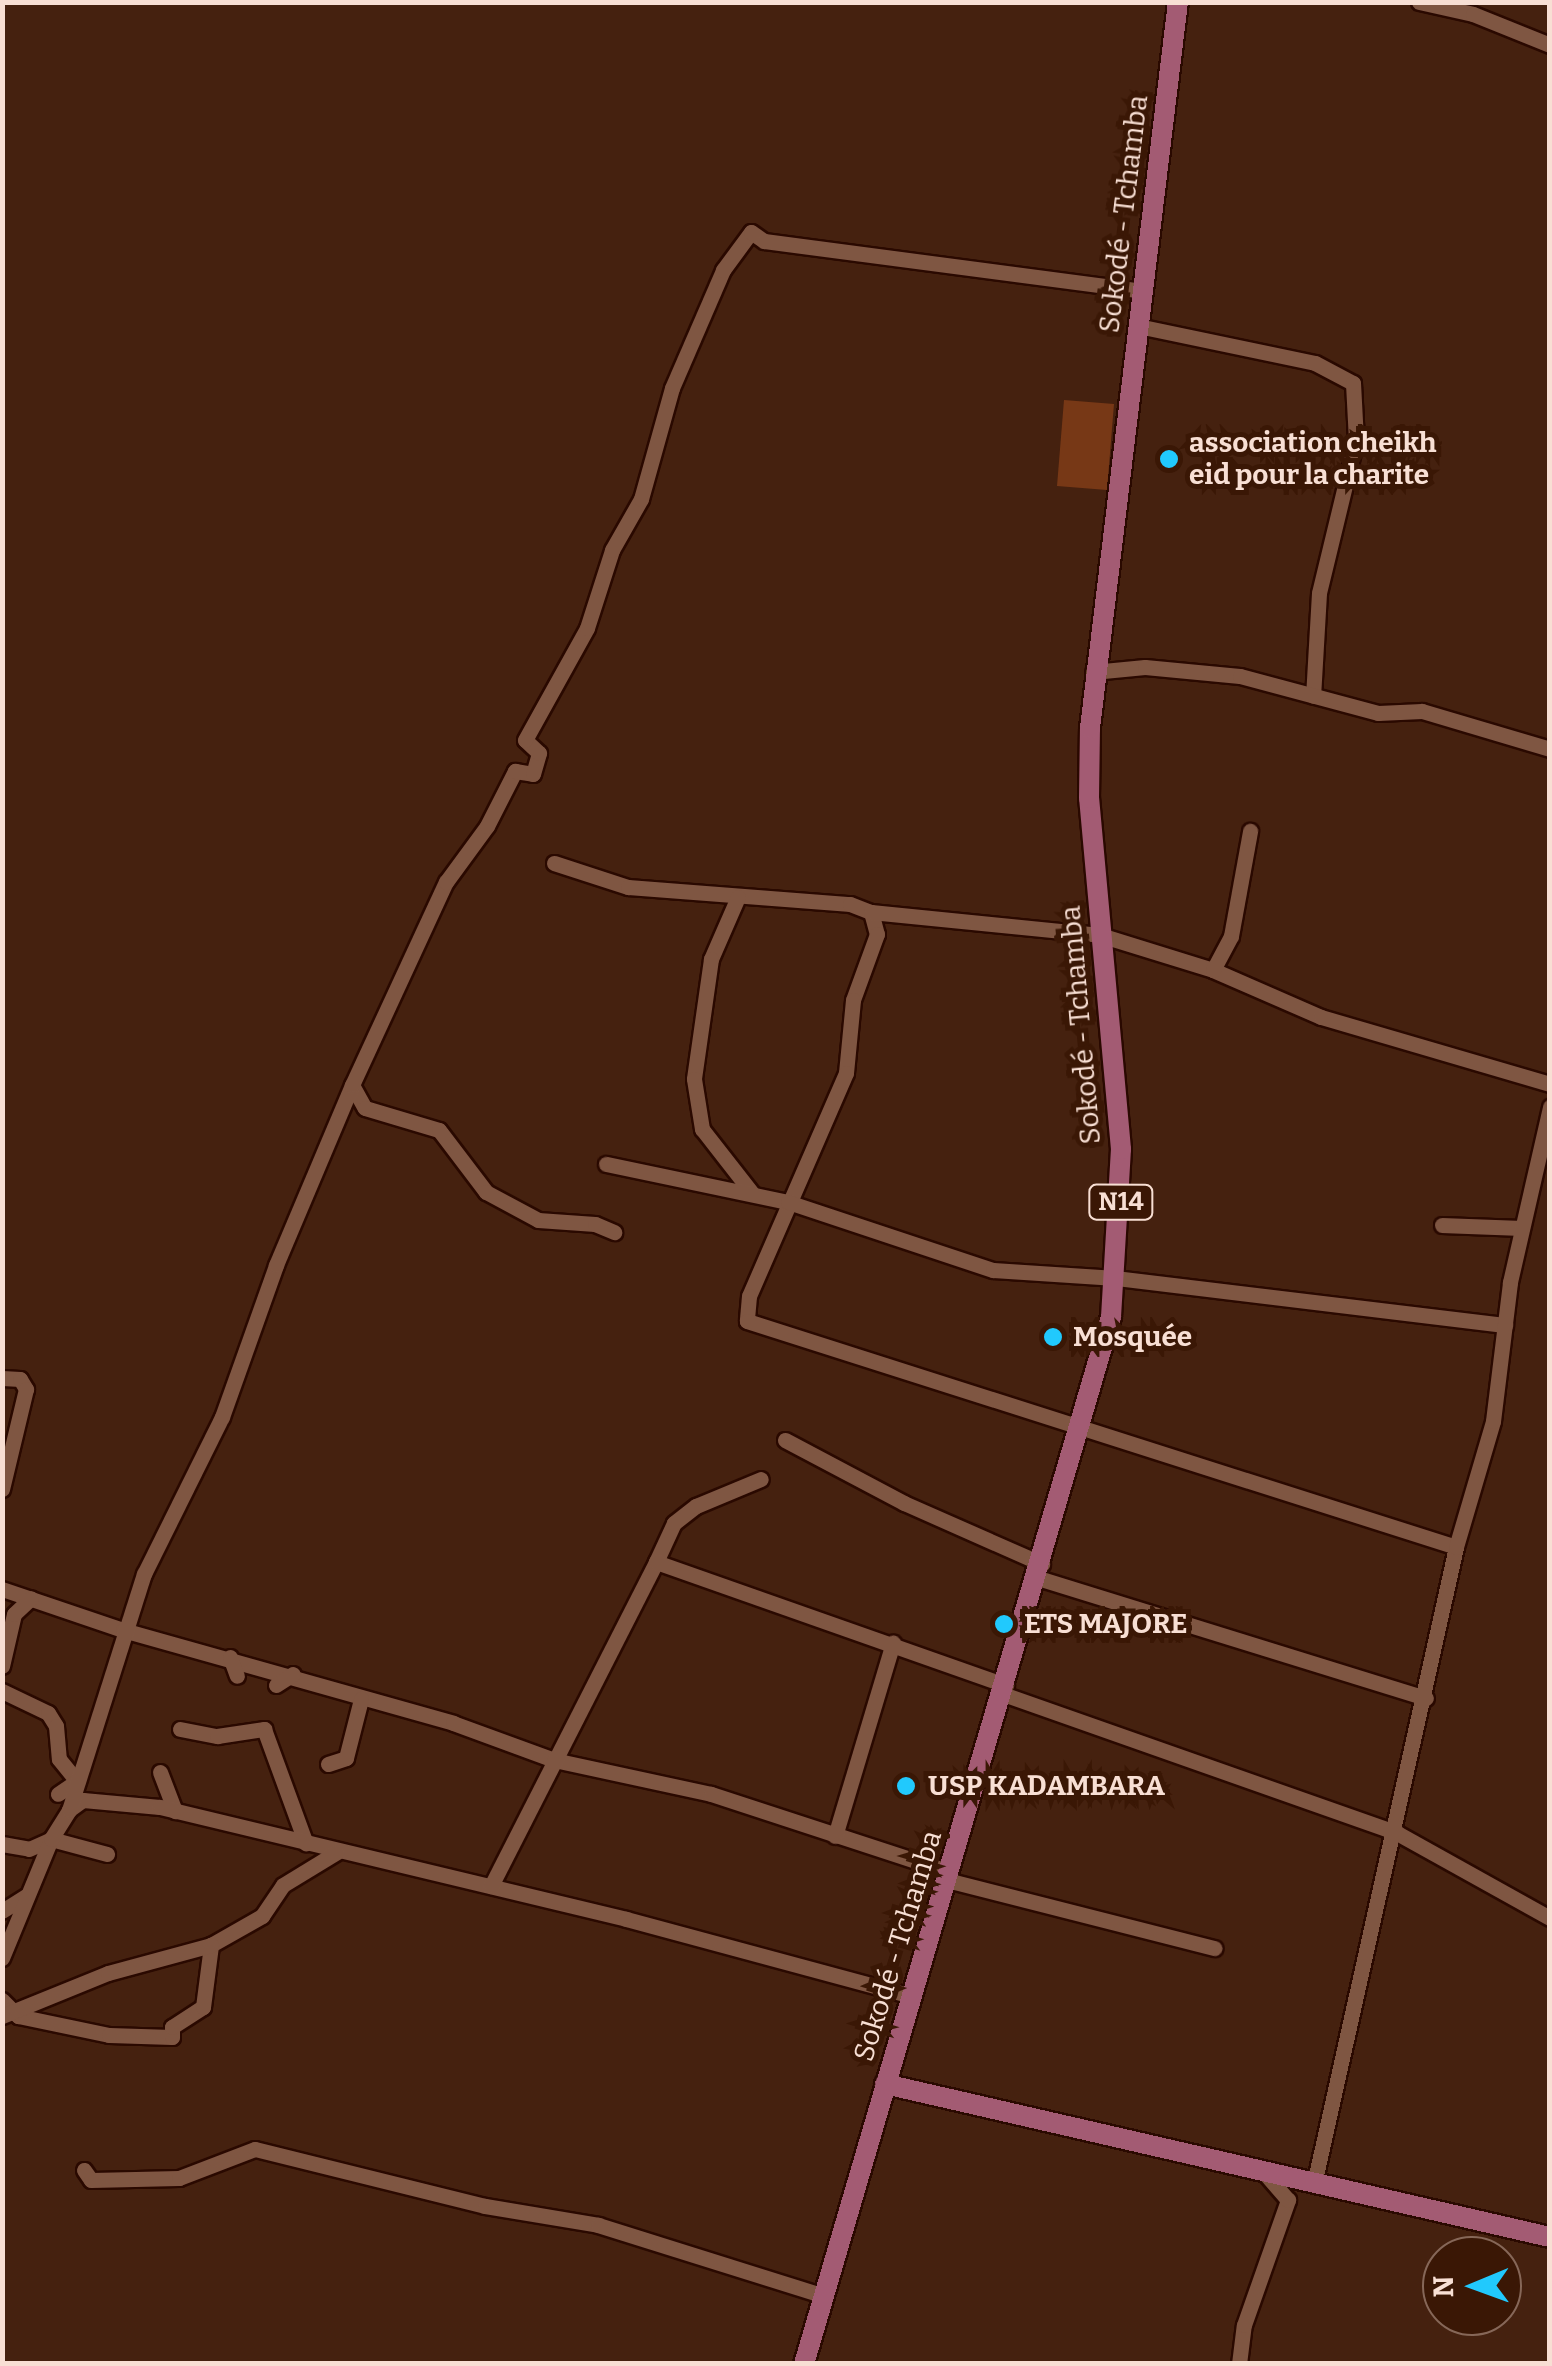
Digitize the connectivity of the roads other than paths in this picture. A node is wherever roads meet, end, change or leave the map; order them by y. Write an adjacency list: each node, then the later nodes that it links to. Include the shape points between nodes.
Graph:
1 (1178, 2): 5 (main road, Sokodé - Tchamba / N14)
2 (1420, 2): 3 (street)
3 (1448, 5): 4 (street)
4 (1550, 45)
5 (1143, 291): 6 (main road, Sokodé - Tchamba / N14); 17 (street, via 764,241 751,232 723,270 672,388 640,499 612,550 587,628 525,740 539,753 533,774 515,771 487,826 446,882)
6 (1138, 326): 7 (main road, Sokodé - Tchamba / N14); 8 (street, via 1315,364 1352,383 1356,440 1319,594)
7 (1094, 672): 8 (street, via 1145,667 1240,676); 14 (main road, Sokodé - Tchamba / N14, via 1089,798)
8 (1313, 696): 9 (street, via 1378,713 1422,711)
9 (1550, 749)
10 (1250, 832): 15 (street, via 1231,936)
11 (554, 863): 12 (street, via 628,886)
12 (738, 897): 13 (street, via 850,904); 22 (street, via 711,959 694,1080 702,1130)
13 (871, 912): 14 (street); 23 (street, via 877,934 853,1000 846,1073)
14 (1100, 935): 15 (street); 27 (main road, Sokodé - Tchamba / N14, via 1120,1149)
15 (1214, 970): 16 (street, via 1321,1017)
16 (1550, 1084)
17 (352, 1085): 26 (street, via 365,1108 439,1130 486,1192 538,1220); 39 (street, via 276,1265 222,1417)
18 (1550, 1107): 21 (street)
19 (606, 1164): 22 (street)
20 (1550, 1174): 21 (street)
21 (1531, 1184): 25 (street)
22 (752, 1193): 23 (street)
23 (788, 1202): 27 (street, via 992,1270); 30 (street, via 749,1296 747,1321)
24 (1442, 1225): 25 (street)
25 (1521, 1228): 28 (street)
26 (614, 1232)
27 (1116, 1278): 28 (street); 30 (main road, Sokodé - Tchamba / N14)
28 (1504, 1325): 34 (street, via 1492,1422)
29 (2, 1378): 33 (street, via 20,1379 26,1389)
30 (1082, 1430): 34 (street); 36 (main road, Sokodé - Tchamba / N14)
31 (785, 1440): 36 (street)
32 (761, 1479): 35 (street, via 696,1506 674,1524)
33 (2, 1488)
34 (1456, 1547): 48 (street)
35 (656, 1562): 40 (street, via 738,1596); 51 (street)
36 (1040, 1571): 47 (main road, Sokodé - Tchamba / N14); 48 (street)
37 (2, 1588): 38 (street)
38 (30, 1598): 39 (street); 42 (street, via 14,1614)
39 (123, 1630): 41 (street); 54 (street)
40 (893, 1642): 47 (street); 59 (street)
41 (230, 1657): 43 (street); 44 (street)
42 (2, 1666)
43 (293, 1674): 45 (street); 49 (street)
44 (237, 1676)
45 (276, 1685)
46 (2, 1690): 54 (street, via 48,1713 59,1759)
47 (1004, 1690): 58 (street); 65 (main road, Sokodé - Tchamba / N14)
48 (1426, 1698): 58 (street)
49 (361, 1699): 51 (street); 52 (street, via 346,1758)
50 (180, 1729): 62 (street, via 217,1736 264,1729)
51 (554, 1760): 59 (street, via 710,1794); 66 (street)
52 (328, 1764)
53 (160, 1772): 57 (street)
54 (78, 1781): 55 (street); 56 (street)
55 (58, 1794)
56 (70, 1810): 57 (street, via 97,1800); 60 (street)
57 (175, 1811): 62 (street)
58 (1397, 1832): 69 (street); 79 (street)
59 (836, 1836): 65 (street)
60 (51, 1839): 61 (street, via 29,1849); 64 (street); 67 (street)
61 (2, 1844)
62 (306, 1844): 63 (street)
63 (337, 1852): 66 (street); 70 (street, via 283,1885 262,1916)
64 (107, 1854)
65 (948, 1876): 71 (street); 73 (main road, Sokodé - Tchamba / N14)
66 (491, 1886): 73 (street)
67 (26, 1896): 68 (street); 72 (street)
68 (2, 1911)
69 (1550, 1918)
70 (211, 1945): 75 (street, via 108,1973); 75 (street, via 204,2007 172,2027 172,2037 109,2035)
71 (1214, 1948)
72 (2, 1958)
73 (912, 1996): 76 (main road, Sokodé - Tchamba / N14)
74 (2, 2000): 75 (street)
75 (10, 2016)
76 (885, 2084): 77 (main road); 81 (main road, Sokodé - Tchamba / N14)
77 (1260, 2168): 79 (main road); 83 (street, via 1288,2200 1244,2325)
78 (84, 2170): 81 (street, via 91,2180 179,2178 256,2148 486,2206 598,2225)
79 (1314, 2184): 80 (main road)
80 (1550, 2237)
81 (824, 2296): 82 (main road, Sokodé - Tchamba / N14)
82 (804, 2364)
83 (1239, 2364)

